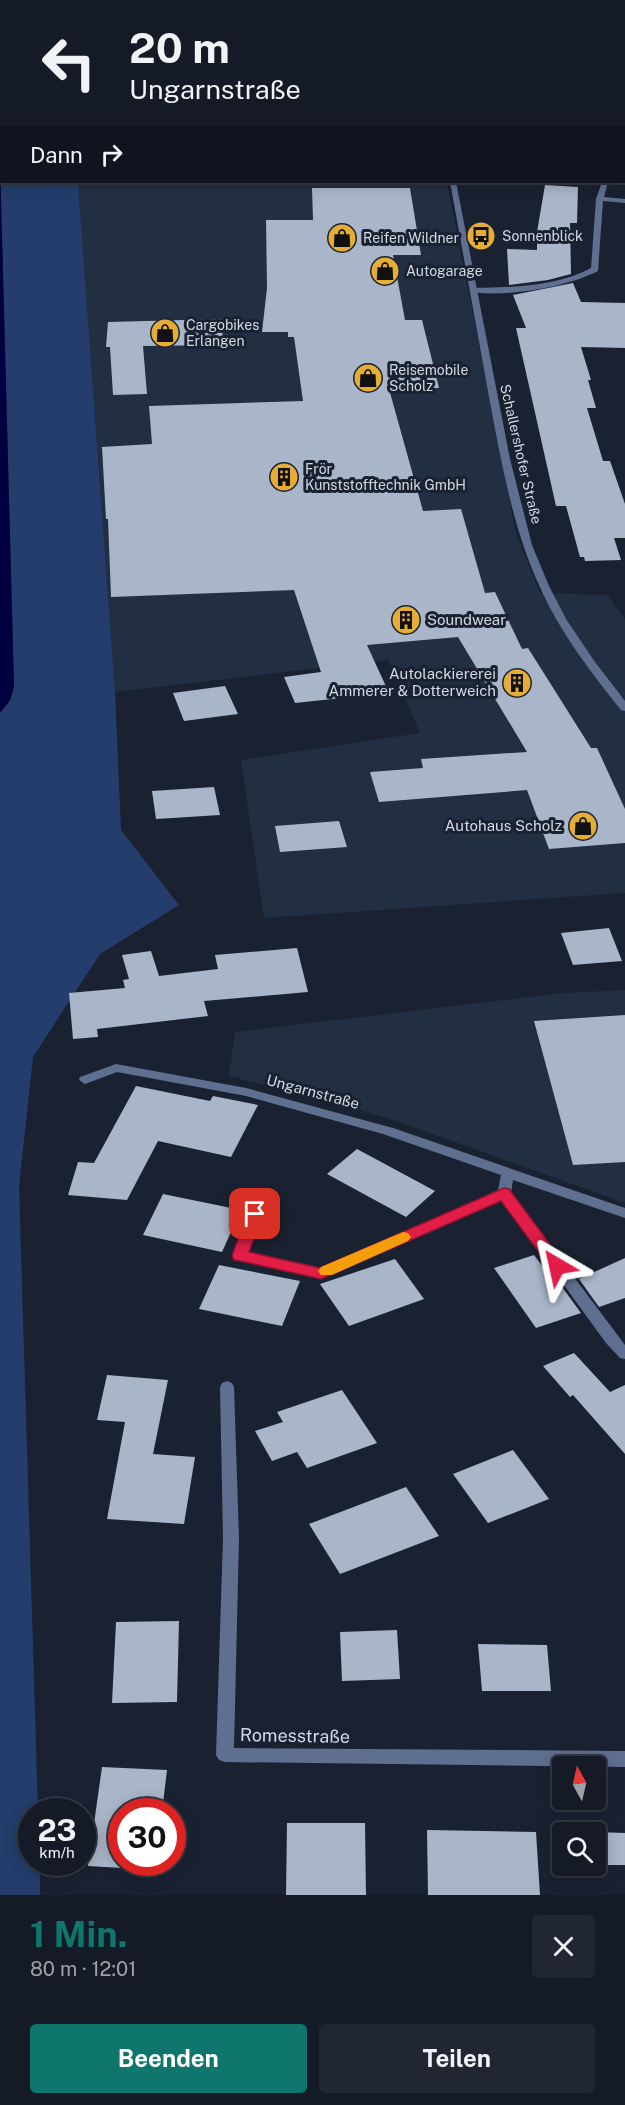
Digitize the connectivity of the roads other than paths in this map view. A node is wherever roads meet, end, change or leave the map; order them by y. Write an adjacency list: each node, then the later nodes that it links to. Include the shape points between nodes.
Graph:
1 (453, 183): 5 (street, Schallershofer Straße)
2 (605, 183): 3 (street)
3 (600, 199): 4 (street); 5 (street, via 595,269 573,279 518,289)
4 (625, 201)
5 (473, 290): 6 (street, Schallershofer Straße, via 514,497 533,558 569,633)
6 (625, 708)
7 (85, 1080): 8 (street, Ungarnstraße, via 116,1068 246,1092 388,1131)
8 (508, 1173): 9 (street); 11 (street, Ungarnstraße)
9 (504, 1193): 10 (street, via 321,1274 240,1256); 12 (street)
10 (255, 1214)
11 (625, 1214)
12 (625, 1354)
13 (227, 1387): 14 (street, Romesstraße, via 231,1538 225,1755)
14 (625, 1759)

